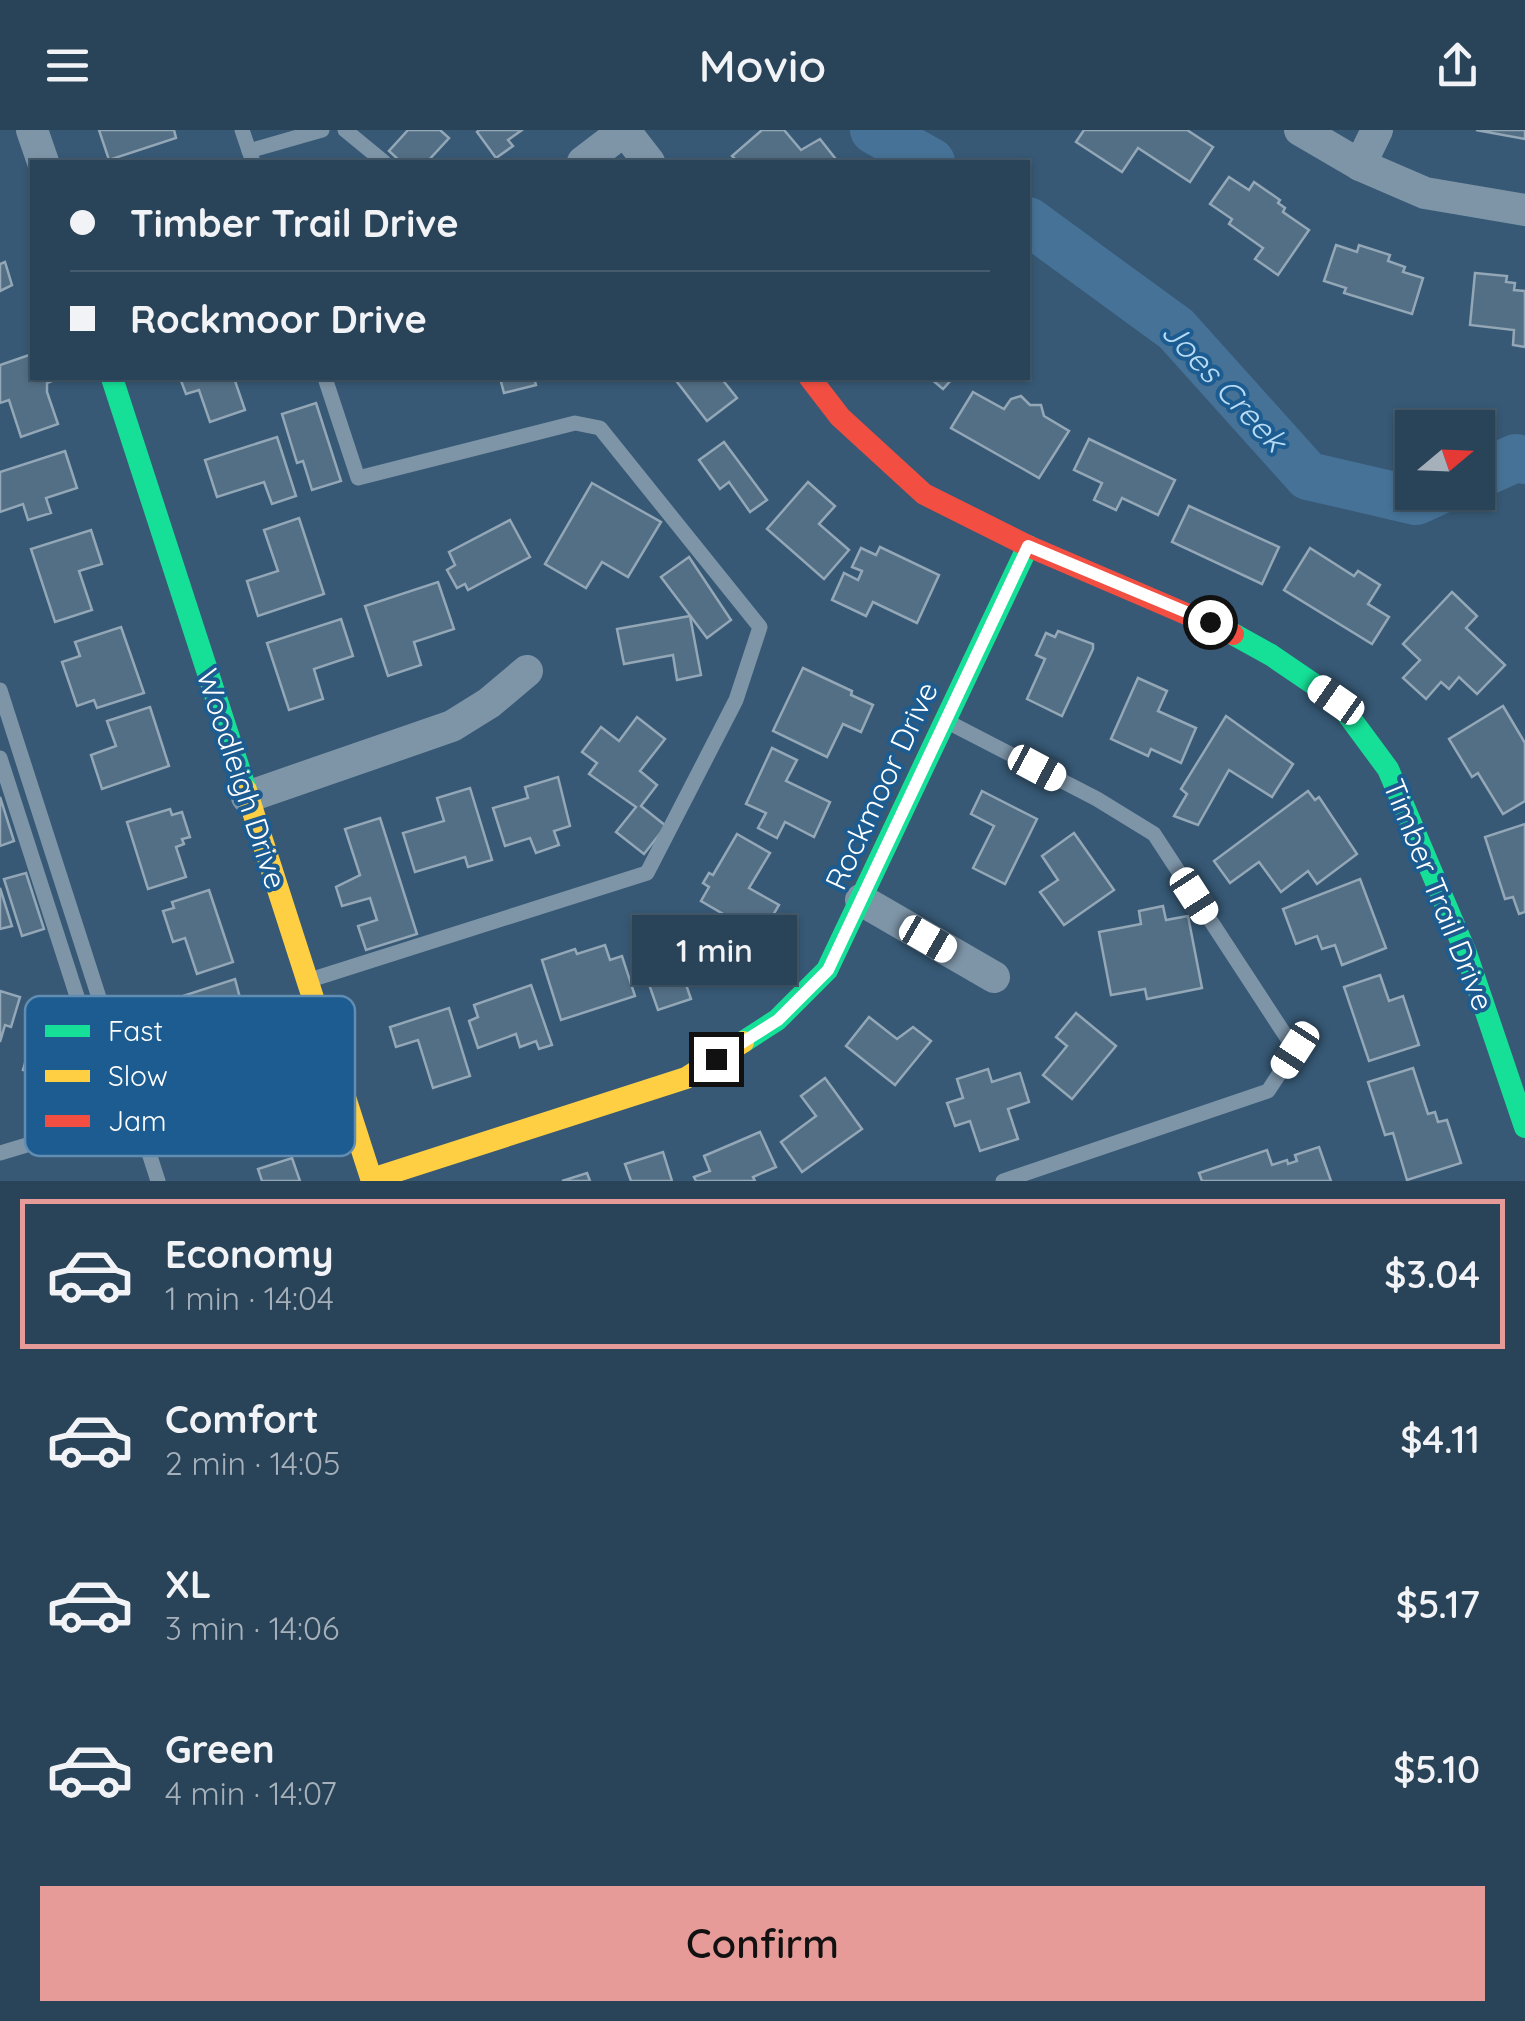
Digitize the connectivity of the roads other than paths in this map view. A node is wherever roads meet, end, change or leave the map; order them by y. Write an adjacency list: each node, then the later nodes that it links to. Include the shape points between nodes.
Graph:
1 (32, 130): 9 (street)
2 (242, 130): 8 (lane)
3 (322, 130): 8 (lane)
4 (344, 130): 10 (lane)
5 (625, 130): 11 (street); 12 (street)
6 (1300, 130): 13 (street)
7 (1377, 130): 13 (street)
8 (251, 157)
9 (41, 160)
10 (382, 160)
11 (586, 160)
12 (648, 160)
13 (1360, 165): 14 (street, via 1425,193)
14 (1525, 210)
15 (113, 380): 23 (street, Woodleigh Drive)
16 (326, 380): 26 (lane, via 358,478 574,423 600,428 760,627 736,700 647,872)
17 (812, 380): 18 (street, Timber Trail Drive, via 840,418 924,494)
18 (1028, 546): 21 (street, Rockmoor Drive); 30 (street, Timber Trail Drive, via 1210,622 1336,700 1388,768 1466,954)
19 (527, 671): 23 (street, via 452,726)
20 (0, 690): 28 (lane)
21 (946, 720): 24 (street, Rockmoor Drive); 37 (lane, via 1154,834 1295,1050 1268,1091)
22 (0, 758): 27 (lane)
23 (247, 797): 26 (street, Woodleigh Drive)
24 (861, 900): 25 (street); 35 (street, Rockmoor Drive, via 828,970 778,1020 686,1078)
25 (994, 977)
26 (307, 981): 29 (street, Woodleigh Drive)
27 (77, 996)
28 (98, 996)
29 (312, 996)
30 (1525, 1127)
31 (355, 1128): 35 (street, Woodleigh Drive)
32 (25, 1146): 33 (lane)
33 (0, 1154)
34 (150, 1156): 36 (lane)
35 (372, 1180)
36 (158, 1181)
37 (1003, 1181)

